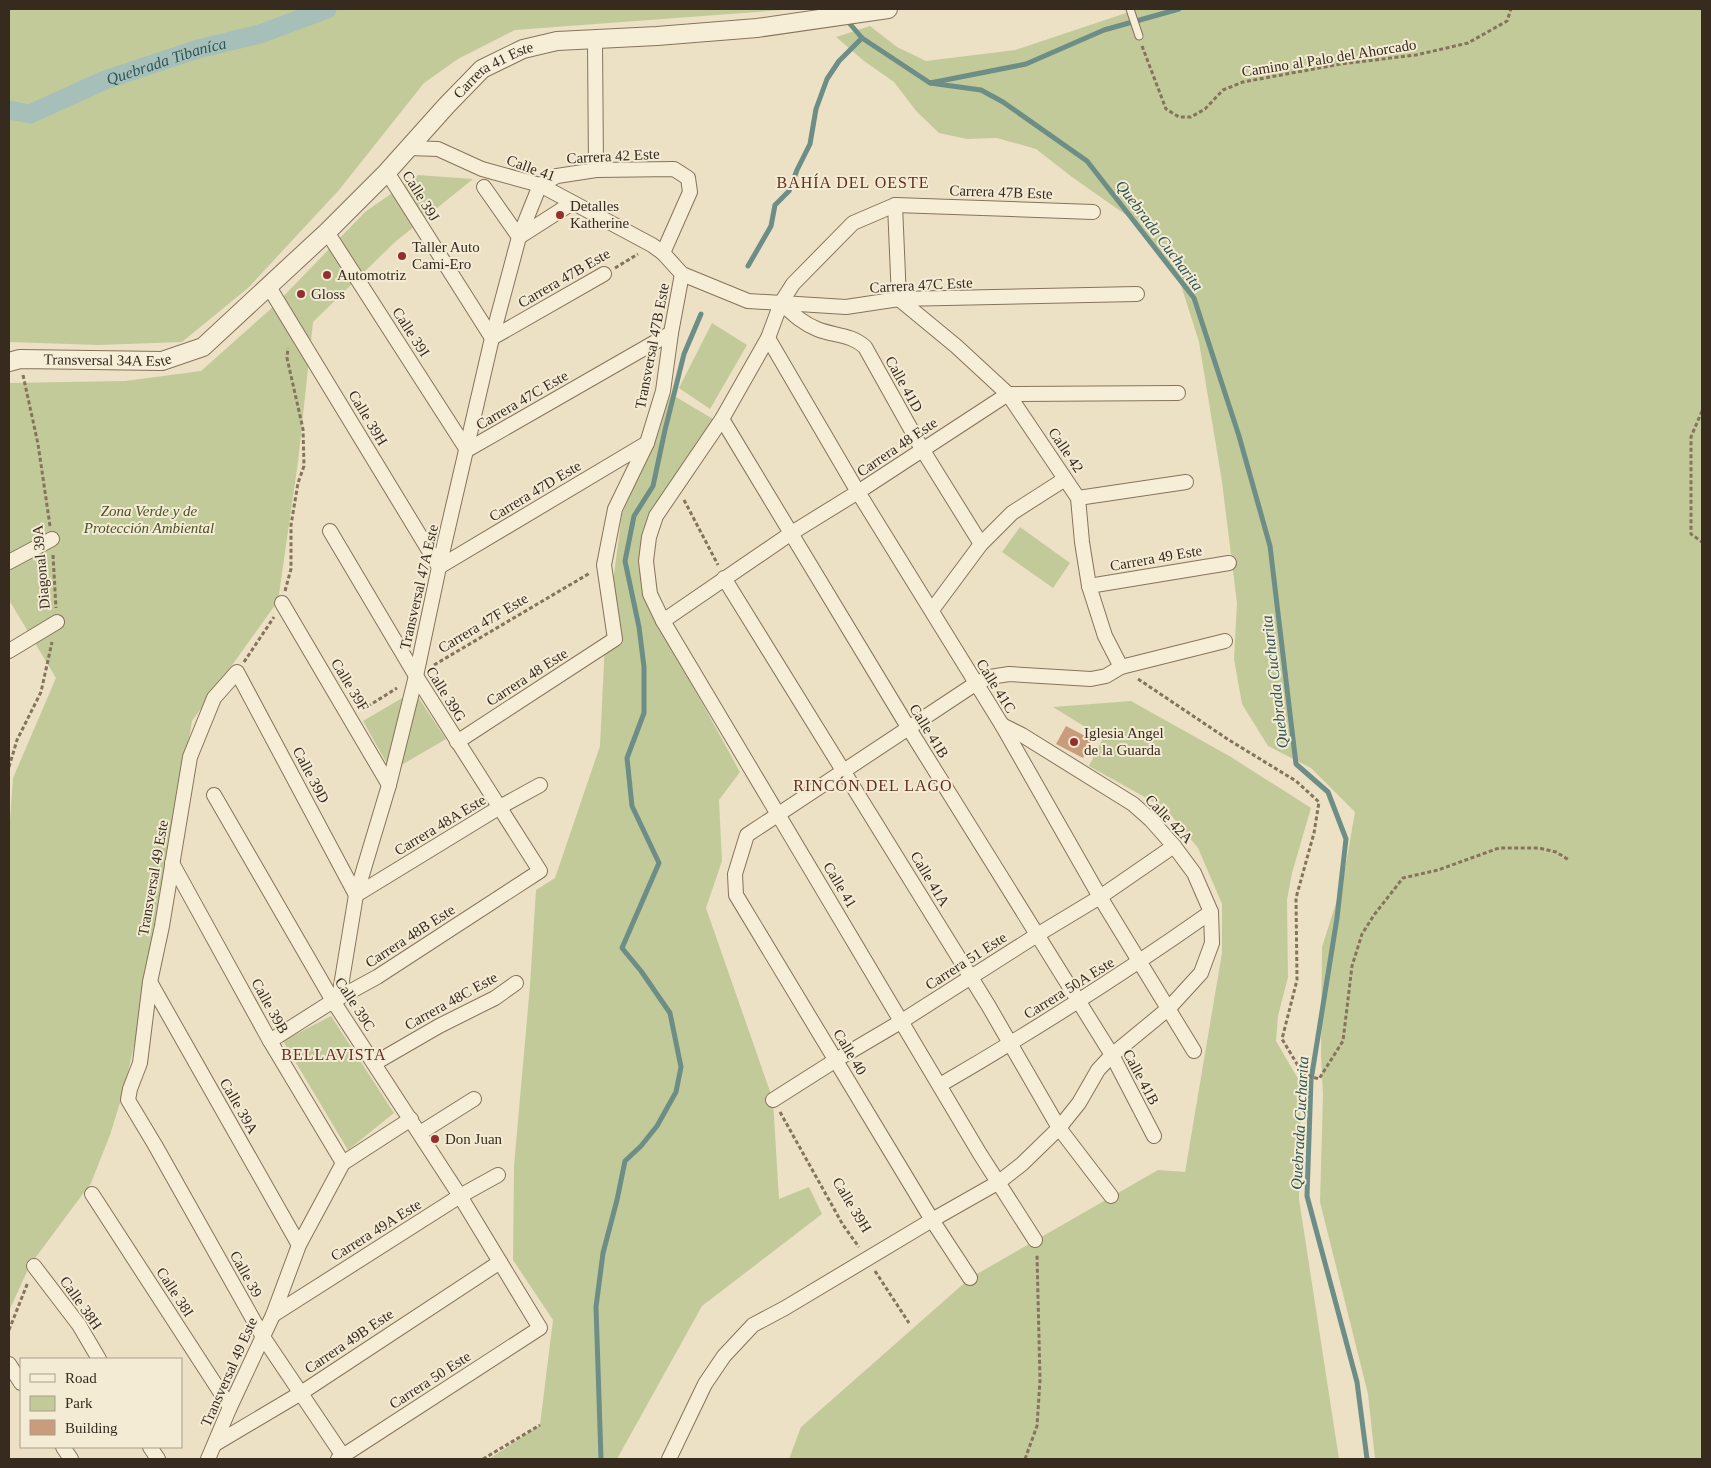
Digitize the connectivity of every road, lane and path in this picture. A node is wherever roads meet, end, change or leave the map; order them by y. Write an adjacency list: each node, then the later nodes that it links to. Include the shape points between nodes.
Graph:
1 (888, 9): 4 (street, Carrera 41 Este)
2 (1130, 9): 5 (lane)
3 (1511, 9): 5 (path, Camino al Palo del Ahorcado, via 1507,21 1468,43 1416,56 1340,64 1243,82 1223,90 1191,117 1179,117 1166,109)
4 (863, 12): 6 (street, Carrera 41 Este, via 757,28)
5 (1139, 36)
6 (595, 40): 7 (street, Carrera 41 Este, via 557,41 523,49 485,67); 8 (street)
7 (409, 148): 9 (street, Carrera 41 Este); 10 (street, Calle 41, via 438,149 482,169)
8 (596, 170): 10 (street, Carrera 42 Este, via 557,176); 17 (street, Carrera 42 Este, via 674,169 688,178 690,192)
9 (387, 172): 15 (street, Carrera 41 Este); 26 (street, Calle 39J)
10 (540, 185): 12 (street, Calle 41); 16 (street, Transversal 47A Este)
11 (484, 187): 16 (street)
12 (572, 203): 16 (street); 17 (street, Calle 41)
13 (894, 205): 14 (street, Carrera 47B Este); 22 (street); 23 (street, Carrera 47B Este, via 853,223 793,284)
14 (1093, 212)
15 (327, 232): 20 (street, Carrera 41 Este); 36 (street, Calle 39I)
16 (519, 237): 26 (street, Transversal 47A Este)
17 (658, 249): 18 (path, Carrera 47B Este); 19 (street, Calle 41)
18 (604, 274): 26 (street, Carrera 47B Este)
19 (682, 274): 23 (street, Carrera 47C Este, via 748,301); 25 (street, Transversal 47B Este)
20 (269, 287): 24 (street, Calle 39H); 28 (street, Carrera 41 Este)
21 (1137, 294): 22 (street, Carrera 47C Este)
22 (900, 299): 23 (street, Carrera 47C Este, via 846,307); 31 (street, Calle 42)
23 (781, 303): 27 (street); 35 (street, Calle 41D, via 801,322 852,338 865,347)
24 (291, 323): 50 (street, Calle 39H); 53 (path, via 287,358 303,429 304,466 291,525 291,569)
25 (671, 333): 34 (street, Transversal 47B Este, via 663,391); 36 (street, Carrera 47C Este)
26 (492, 338): 36 (street, Transversal 47A Este)
27 (768, 338): 33 (street); 40 (street, Calle 41C)
28 (203, 347): 29 (street, Transversal 34A Este, via 162,361)
29 (14, 361): 44 (path, Diagonal 39A, via 38,444)
30 (1178, 393): 31 (street)
31 (1008, 394): 35 (street, Carrera 48 Este); 37 (street, Calle 42)
32 (1702, 411): 45 (path, via 1691,437 1690,534)
33 (722, 419): 39 (street); 43 (street, Calle 41B)
34 (647, 443): 49 (street, Transversal 47B Este, via 615,509); 50 (street, Carrera 47D Este)
35 (922, 449): 40 (street, Carrera 48 Este); 46 (street, Calle 41D)
36 (467, 450): 50 (street, Transversal 47A Este)
37 (1065, 479): 41 (street, Calle 42); 46 (street, via 1012,514)
38 (1186, 482): 41 (street)
39 (676, 486): 51 (path); 55 (street, Calle 41, via 656,516 646,561 650,594)
40 (858, 492): 43 (street, Carrera 48 Este); 54 (street, Calle 41C)
41 (1078, 498): 52 (street, Calle 42)
42 (330, 530): 61 (street, Calle 39G)
43 (790, 534): 51 (street, Carrera 48 Este); 65 (street, Calle 41B)
44 (52, 540): 47 (street); 56 (path, Diagonal 39A)
45 (1702, 542)
46 (981, 544): 54 (street)
47 (9, 562)
48 (1229, 563): 52 (street, Carrera 49 Este)
49 (604, 565): 61 (path, Carrera 47F Este); 66 (street, Carrera 48 Este, via 615,639)
50 (439, 567): 61 (street, Transversal 47A Este)
51 (724, 578): 55 (street, Carrera 48 Este); 68 (street, Calle 41A)
52 (1089, 586): 59 (street, Calle 42, via 1105,636)
53 (282, 603): 60 (path); 63 (street, Calle 39F)
54 (932, 610): 62 (street, Calle 41C)
55 (663, 621): 73 (street, Calle 41)
56 (57, 622): 58 (street); 67 (path, Diagonal 39A, via 41,692 17,740)
57 (1225, 641): 59 (street)
58 (9, 651)
59 (1121, 668): 62 (street, via 1092,679 1009,674); 75 (path, via 1296,781 1318,802 1314,833 1296,898 1297,980 1282,1038 1303,1074 1318,1079 1343,1041 1352,966 1362,934 1403,878 1438,870 1499,848 1539,848 1556,852)
60 (237, 672): 76 (street, Transversal 49 Este, via 214,698 190,757); 78 (street, Calle 39D)
61 (416, 676): 63 (path, Carrera 47F Este); 66 (street, Calle 39G); 69 (street, Transversal 47A Este)
62 (975, 684): 64 (street, Calle 41C); 65 (street)
63 (350, 718): 69 (street, Calle 39F)
64 (1002, 725): 74 (street, Calle 42A, via 1133,804); 79 (street, Calle 41C)
65 (908, 727): 68 (street); 81 (street, Calle 41B)
66 (457, 742): 72 (street, Calle 39G)
67 (9, 766)
68 (844, 770): 73 (street); 83 (street, Calle 41A)
69 (389, 784): 78 (street, Transversal 47A Este)
70 (540, 785): 72 (street, Carrera 48A Este)
71 (214, 795): 86 (street, Calle 39C)
72 (500, 807): 77 (street, Calle 39G); 78 (street, Carrera 48A Este)
73 (778, 813): 89 (street, Calle 41); 94 (street, Calle 40, via 747,834 735,874 736,895)
74 (1174, 846): 79 (street, Carrera 51 Este); 80 (street, Calle 42A, via 1194,873)
75 (1569, 860)
76 (172, 862): 84 (street, Transversal 49 Este); 90 (street, Calle 39B)
77 (540, 871): 86 (street, Carrera 48B Este, via 377,977)
78 (356, 895): 86 (street, Transversal 47A Este)
79 (1100, 897): 81 (street, Carrera 51 Este); 82 (street, Calle 41C)
80 (1211, 912): 82 (street, Carrera 50A Este); 88 (street, via 1212,943 1201,973)
81 (1037, 934): 83 (street, Carrera 51 Este); 87 (street, Calle 41B)
82 (1140, 962): 87 (street, Carrera 50A Este); 88 (street, Calle 41C)
83 (971, 977): 89 (street, Carrera 51 Este); 91 (street, Calle 41A)
84 (150, 982): 98 (street, Transversal 49 Este, via 140,1063); 112 (street, Calle 39A)
85 (516, 983): 95 (street, Carrera 48C Este, via 495,998)
86 (336, 999): 90 (street, Carrera 48B Este); 95 (street, Calle 39C)
87 (1079, 1002): 91 (street, Carrera 50A Este); 93 (street, Calle 41B)
88 (1169, 1008): 92 (street, Calle 41C); 93 (street)
89 (902, 1021): 94 (street, Carrera 51 Este); 96 (street, Calle 41)
90 (270, 1041): 104 (street, Calle 39B)
91 (1011, 1044): 96 (street, Carrera 50A Este); 101 (street, Calle 41A)
92 (1194, 1051)
93 (1112, 1055): 101 (street, via 1098,1070 1079,1103); 103 (street, Calle 41B)
94 (836, 1060): 99 (street, Carrera 51 Este); 110 (street, Calle 40)
95 (375, 1063): 100 (street, Calle 39C)
96 (940, 1085): 106 (street, Calle 41)
97 (474, 1099): 102 (street)
98 (128, 1100): 121 (street, Calle 39)
99 (773, 1100): 113 (path, Calle 39H, via 843,1225)
100 (411, 1119): 102 (street, Calle 39C); 104 (street)
101 (1059, 1128): 106 (street); 109 (street, Calle 41A)
102 (420, 1133): 108 (street, Calle 39C)
103 (1154, 1136)
104 (343, 1163): 112 (street, Transversal 49 Este)
105 (498, 1175): 108 (street, Carrera 49A Este)
106 (999, 1182): 110 (street); 111 (street, Calle 41)
107 (92, 1194): 126 (street, Calle 38I)
108 (460, 1196): 114 (street, Calle 39C); 117 (street, Carrera 49A Este)
109 (1111, 1196)
110 (932, 1220): 113 (street); 116 (street, Calle 40)
111 (1036, 1240): 137 (path, via 1040,1380 1037,1426)
112 (299, 1245): 117 (street, Transversal 49 Este)
113 (868, 1260): 118 (path, Calle 39H); 136 (street, via 753,1325 724,1356 705,1384)
114 (500, 1262): 119 (street, Calle 39C); 125 (street, Carrera 49B Este)
115 (34, 1266): 120 (path); 122 (street, Calle 38H)
116 (970, 1278)
117 (273, 1315): 121 (street, Transversal 49 Este)
118 (909, 1323)
119 (540, 1328): 131 (street, Carrera 50 Este)
120 (9, 1330)
121 (263, 1337): 125 (street, Calle 39); 126 (street, Transversal 49 Este)
122 (98, 1358)
123 (9, 1364): 124 (street)
124 (20, 1381)
125 (301, 1393): 128 (street, Carrera 49B Este); 131 (street, Calle 39)
126 (230, 1407): 128 (street, Transversal 49 Este)
127 (540, 1425): 135 (path)
128 (214, 1444): 134 (street, Transversal 49 Este)
129 (64, 1448): 132 (street)
130 (151, 1448): 133 (street)
131 (342, 1458)
132 (71, 1459)
133 (158, 1459)
134 (208, 1459)
135 (483, 1459)
136 (669, 1459)
137 (1025, 1459)

